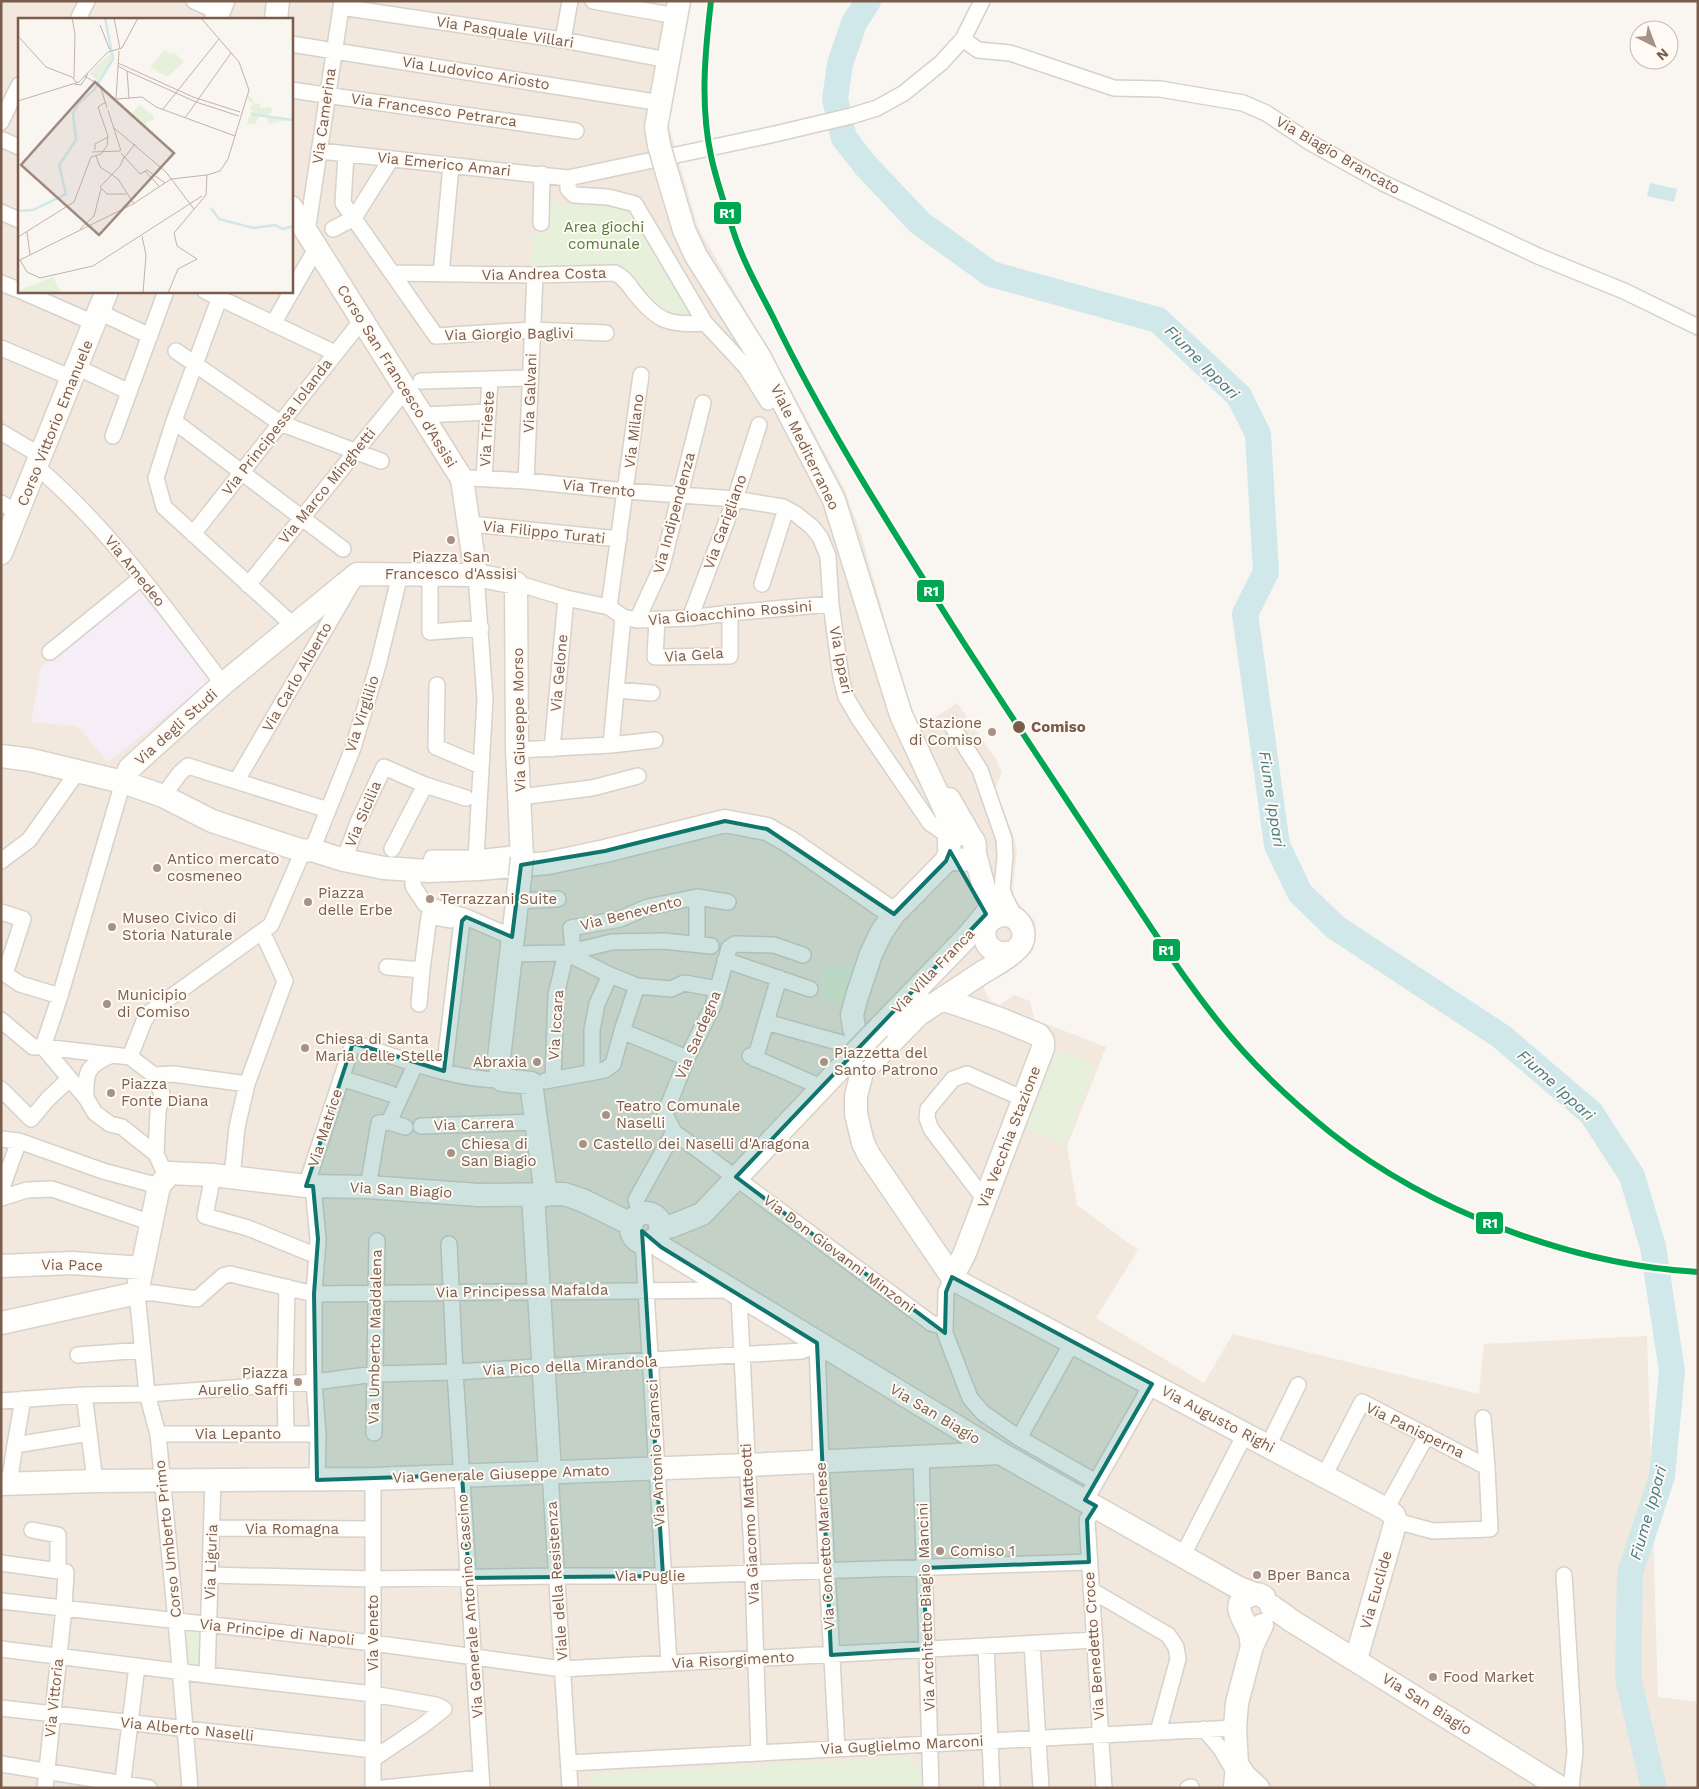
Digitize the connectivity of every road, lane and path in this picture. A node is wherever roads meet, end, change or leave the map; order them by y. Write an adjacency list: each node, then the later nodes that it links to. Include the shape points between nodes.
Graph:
1 (87, 1): 10 (street)
2 (194, 1): 9 (street)
3 (278, 1): 11 (street)
4 (570, 1): 13 (street)
5 (593, 1): 8 (street)
6 (982, 1): 12 (street)
7 (342, 4): 13 (street, Via Pasquale Villari); 15 (street, Via Camerina)
8 (678, 8): 16 (street, Viale Mediterraneo)
9 (219, 11)
10 (78, 18)
11 (276, 18)
12 (963, 39): 30 (street, via 941,63 904,93 877,108 775,134); 53 (street, Via Biagio Brancato, via 978,50 1010,53 1114,88 1160,89 1243,103 1266,113 1311,143 1384,184)
13 (564, 40): 16 (street, Via Pasquale Villari)
14 (292, 44): 15 (street, Via Ludovico Ariosto)
15 (334, 50): 19 (street, Via Camerina); 20 (street, Via Ludovico Ariosto)
16 (668, 60): 20 (street, Viale Mediterraneo)
17 (18, 90): 21 (street)
18 (292, 90): 19 (street, Via Francesco Petrarca)
19 (328, 95): 22 (street, Via Francesco Petrarca); 25 (street, Via Camerina)
20 (661, 103): 60 (street, Viale Mediterraneo, via 656,127 684,230)
21 (1, 122)
22 (576, 131)
23 (3, 140): 24 (street)
24 (18, 147)
25 (320, 152): 26 (street, Via Emerico Amari); 37 (street, Via Camerina)
26 (346, 154): 27 (street, Via Emerico Amari); 33 (street, Via Giorgio Baglivi, via 343,203)
27 (391, 159): 28 (street, Via Emerico Amari); 33 (street)
28 (451, 166): 29 (street, Via Emerico Amari); 39 (street)
29 (542, 174): 30 (street, Via Emerico Amari); 35 (street)
30 (568, 178): 51 (street, via 568,189 574,195 608,197 635,204)
31 (292, 209): 37 (street, Corso San Francesco d'Assisi)
32 (1, 212): 34 (street)
33 (354, 218): 36 (street); 38 (street, Via Giorgio Baglivi)
34 (18, 220)
35 (541, 223)
36 (333, 229)
37 (312, 240): 41 (street); 50 (street, Corso San Francesco d'Assisi)
38 (393, 273): 39 (street, Via Andrea Costa); 54 (street, Via Giorgio Baglivi, via 436,336)
39 (441, 274): 40 (street, Via Andrea Costa)
40 (535, 275): 51 (street, Via Andrea Costa, via 615,273 622,276 656,315 683,325); 54 (street, Via Galvani)
41 (292, 282)
42 (1, 283): 43 (street)
43 (18, 290)
44 (25, 292): 48 (street)
45 (166, 292): 56 (street)
46 (287, 292): 52 (street)
47 (215, 293): 52 (street); 61 (street)
48 (53, 298): 49 (street)
49 (100, 309): 56 (street); 62 (street, Corso Vittorio Emanuele)
50 (362, 320): 59 (street, Via Principessa Iolanda); 66 (street, Corso San Francesco d'Assisi)
51 (705, 323): 60 (street)
52 (272, 324): 59 (street)
53 (1698, 327)
54 (532, 330): 55 (street, Via Giorgio Baglivi); 64 (street, Via Galvani)
55 (606, 333)
56 (150, 336): 67 (street)
57 (1, 348): 62 (street)
58 (176, 351): 61 (street)
59 (335, 353): 73 (street, Via Principessa Iolanda)
60 (752, 362): 68 (street); 123 (street, Viale Mediterraneo, via 834,500 892,690)
61 (195, 364): 72 (street); 73 (street)
62 (74, 372): 67 (street); 78 (street, Corso Vittorio Emanuele)
63 (641, 375): 83 (street, Via Milano)
64 (530, 378): 65 (street); 82 (street, Via Galvani)
65 (490, 379): 66 (street); 70 (street, Via Trieste)
66 (414, 385): 71 (street, Corso San Francesco d'Assisi); 77 (street, Via Marco Minghetti)
67 (129, 392): 76 (street)
68 (768, 402)
69 (703, 403): 84 (street, Via Indipendenza)
70 (488, 412): 71 (street); 81 (street, Via Trieste)
71 (423, 415): 81 (street, Corso San Francesco d'Assisi)
72 (174, 421): 80 (street); 90 (street, via 156,478 164,507)
73 (280, 423): 77 (street); 80 (street, Via Principessa Iolanda)
74 (759, 425): 85 (street, Via Garigliano)
75 (1, 432): 78 (street, Via Amedeo)
76 (113, 436)
77 (355, 451): 79 (street); 88 (street, Via Marco Minghetti)
78 (39, 461): 86 (street, Corso Vittorio Emanuele); 98 (street, Via Amedeo, via 90,515)
79 (381, 461)
80 (241, 473): 88 (street); 90 (street, Via Principessa Iolanda)
81 (473, 479): 82 (street, Via Trento); 89 (street, Corso San Francesco d'Assisi)
82 (526, 481): 83 (street, Via Trento)
83 (626, 491): 84 (street, Via Trento); 91 (street, Via Milano)
84 (679, 495): 85 (street, Via Trento); 107 (street, Via Indipendenza, via 662,566)
85 (735, 499): 87 (street, Via Ippari); 106 (street, Via Garigliano)
86 (10, 508): 93 (street, Corso Vittorio Emanuele)
87 (786, 509): 100 (street); 103 (street, Via Ippari, via 820,536 828,556)
88 (301, 518): 92 (street); 101 (street, Via Marco Minghetti)
89 (470, 524): 91 (street, Via Filippo Turati); 94 (street, Corso San Francesco d'Assisi)
90 (193, 534): 101 (street)
91 (619, 539): 104 (street, Via Milano)
92 (343, 549)
93 (1, 553)
94 (475, 573): 97 (street); 99 (street); 110 (street)
95 (357, 574): 96 (street); 109 (street, Via degli Studi); 126 (street, Via Carlo Alberto)
96 (400, 575): 97 (street); 132 (street, Via Virglilio, via 356,739)
97 (430, 576): 110 (street, via 430,632)
98 (141, 578): 111 (street); 112 (street, Via Amedeo)
99 (516, 583): 102 (street); 120 (street, Via Giuseppe Morso)
100 (762, 584)
101 (248, 585): 109 (street)
102 (566, 598): 104 (street); 119 (street, Via Gelone)
103 (831, 604): 105 (street, Via Gioacchino Rossini); 133 (street, Via Ippari, via 846,697 859,719)
104 (610, 607): 107 (street)
105 (730, 613): 106 (street, Via Gioacchino Rossini); 108 (street, Via Gela, via 730,656 655,658)
106 (690, 618): 108 (street, Via Gioacchino Rossini)
107 (630, 619): 108 (street, Via Gioacchino Rossini); 114 (street, Via Indipendenza)
108 (656, 620)
109 (294, 626): 112 (street, Via degli Studi)
110 (481, 628): 122 (street, via 485,699)
111 (50, 652)
112 (223, 684): 127 (street, Via degli Studi, via 130,768)
113 (437, 685): 122 (street, via 436,747)
114 (616, 690): 115 (street); 118 (street, Via Indipendenza)
115 (652, 693)
116 (952, 726): 147 (street, via 980,770 1004,839 1005,856)
117 (655, 740): 118 (street)
118 (611, 745): 119 (street)
119 (552, 749): 120 (street)
120 (517, 750): 130 (street, Via Giuseppe Morso)
121 (1, 756): 124 (street)
122 (481, 766): 136 (street)
123 (927, 770): 133 (street); 133 (street, via 952,802)
124 (78, 771): 127 (street); 138 (street, via 29,840)
125 (638, 776): 130 (street, via 592,788)
126 (237, 780): 129 (street, via 188,766); 132 (street)
127 (123, 782): 129 (street); 165 (street, Via degli Studi)
128 (425, 785): 131 (street, Via Sicilia); 134 (street); 137 (street, Via Sicilia, via 384,767)
129 (162, 796): 135 (street, via 212,820)
130 (520, 797): 139 (street, Via Giuseppe Morso)
131 (466, 798)
132 (328, 810): 135 (street, Via Virglilio)
133 (953, 838): 146 (street, via 946,861); 147 (street, Via Ippari)
134 (392, 849)
135 (308, 850): 137 (street); 175 (street, via 271,925 150,1012)
136 (476, 858): 139 (street); 140 (street, via 432,858)
137 (344, 860): 140 (street)
138 (1, 861)
139 (521, 863): 143 (street, Via Giuseppe Morso)
140 (421, 871): 146 (street, via 548,863 725,822 767,829); 148 (street, via 413,886 425,904)
141 (697, 897): 144 (street); 151 (street, Via Benevento); 152 (street, Via Benevento, via 648,907 620,919 571,928)
142 (558, 899): 143 (street)
143 (517, 901): 150 (street, Via Giuseppe Morso)
144 (728, 902)
145 (1, 912): 157 (street, via 23,919)
146 (894, 914): 174 (street, via 871,954 852,1015 863,1055)
147 (996, 917): 153 (street, via 999,954); 153 (street, Via Ippari, via 1021,924 1023,940); 167 (street, via 984,953); 174 (street, Via Villa Franca, bridge, via 967,937)
148 (464, 919): 150 (street); 156 (street, via 428,916); 179 (street)
149 (266, 940): 185 (street, via 285,981)
150 (511, 945): 152 (street); 180 (street, Via Giuseppe Morso, via 499,1058)
151 (717, 949): 152 (street, via 664,941 612,942); 154 (street, via 735,944 774,945); 160 (street); 162 (street, Via Sardegna)
152 (570, 952): 159 (street); 181 (street, Via Iccara, via 556,995)
153 (1012, 952): 158 (street)
154 (803, 955)
155 (387, 967): 156 (street)
156 (422, 970): 166 (street)
157 (3, 973): 165 (street)
158 (980, 974): 164 (street); 168 (street, via 975,994 985,1008)
159 (610, 976): 161 (street); 178 (street, via 597,1004 592,1030)
160 (779, 978): 163 (street); 170 (street)
161 (637, 986): 162 (street, via 670,989 684,983); 171 (street)
162 (718, 989): 176 (street, Via Sardegna)
163 (810, 989)
164 (942, 999): 167 (street); 168 (street)
165 (58, 1001): 172 (street, Via degli Studi)
166 (419, 1004)
167 (918, 1015): 174 (street)
168 (1000, 1019): 191 (street, Via Vecchia Stazione, via 1039,1035 1043,1041 1044,1048)
169 (1, 1020): 172 (street)
170 (766, 1022): 174 (street); 187 (street, via 753,1057)
171 (622, 1031): 176 (street); 178 (street, via 613,1064)
172 (38, 1047): 173 (street); 184 (street)
173 (112, 1055): 175 (street); 190 (street, via 90,1067 85,1079)
174 (857, 1055): 187 (street); 216 (street, via 856,1114 863,1143)
175 (130, 1057): 182 (street)
176 (687, 1058): 196 (street, Via Sardegna, via 665,1114)
177 (416, 1063): 179 (street); 183 (street, Via Matrice, via 354,1043); 192 (street)
178 (596, 1068): 181 (street)
179 (444, 1071): 180 (street, via 479,1078)
180 (501, 1074): 186 (street)
181 (553, 1074): 186 (street)
182 (154, 1075): 185 (street, via 173,1074); 199 (street, via 162,1094)
183 (341, 1078): 189 (street); 203 (street, Via Matrice)
184 (69, 1079): 188 (street, via 31,1119); 190 (street)
185 (247, 1084): 200 (street)
186 (531, 1084): 193 (street, Viale della Resistenza)
187 (821, 1087): 201 (street)
188 (1, 1089)
189 (391, 1094)
190 (86, 1098): 199 (street, via 95,1113 110,1124 122,1127)
191 (1024, 1099): 208 (street, Via Vecchia Stazione); 208 (street, via 967,1074 953,1079 928,1109 931,1130)
192 (389, 1122): 195 (street); 204 (street, via 379,1122)
193 (532, 1122): 194 (street, Via Carrera); 206 (street, Viale della Resistenza)
194 (421, 1126)
195 (405, 1127)
196 (674, 1132): 201 (street); 210 (street, Via Antonio Gramsci, via 636,1200)
197 (1, 1139): 198 (street)
198 (19, 1141): 202 (street, via 102,1171); 205 (street)
199 (156, 1154): 202 (street)
200 (222, 1176): 202 (street, Via San Biagio, via 179,1172 170,1173); 203 (street, Via San Biagio); 213 (street, via 205,1216 248,1228)
201 (736, 1177): 210 (street, via 702,1214 672,1226); 225 (street, Via Don Giovanni Minzoni, via 931,1322 937,1325)
202 (163, 1181): 209 (street)
203 (310, 1186): 204 (street, Via San Biagio); 213 (street, via 318,1240)
204 (368, 1187): 206 (street, Via San Biagio, via 479,1195)
205 (1, 1190)
206 (540, 1195): 210 (street, Via San Biagio, via 564,1194); 219 (street, Viale della Resistenza)
207 (1, 1198): 209 (street, via 27,1190 52,1189)
208 (985, 1200): 216 (street, Via Vecchia Stazione, via 964,1255)
209 (152, 1223): 215 (street)
210 (646, 1229): 218 (street, Via Antonio Gramsci); 223 (street, Via San Biagio, via 661,1247)
211 (377, 1241): 222 (street, Via Umberto Maddalena)
212 (448, 1244): 220 (street, Via Generale Antonino Cascino)
213 (317, 1256): 224 (street)
214 (1, 1266): 215 (street, Via Pace, via 72,1263)
215 (142, 1268): 221 (street)
216 (952, 1276): 225 (street, via 946,1292); 227 (street, Via Augusto Righi)
217 (287, 1287): 221 (street, Via Principessa Mafalda, via 230,1274 223,1276 197,1299); 224 (street, Via Principessa Mafalda); 237 (street)
218 (646, 1289): 219 (street, Via Principessa Mafalda); 223 (street, Via Principessa Mafalda); 232 (street, Via Antonio Gramsci)
219 (539, 1291): 220 (street, Via Principessa Mafalda); 233 (street, Viale della Resistenza)
220 (450, 1292): 222 (street, Via Principessa Mafalda); 234 (street, Via Generale Antonino Cascino)
221 (137, 1293): 226 (street); 229 (street, Corso Umberto Primo)
222 (376, 1293): 224 (street, Via Principessa Mafalda); 235 (street, Via Umberto Maddalena)
223 (735, 1293): 228 (street, Via San Biagio); 230 (street, Via Giacomo Matteotti)
224 (314, 1294): 236 (street)
225 (945, 1321): 253 (street, via 945,1334 970,1398 983,1413)
226 (1, 1323)
227 (1073, 1342): 238 (street, Via Augusto Righi); 253 (street)
228 (817, 1343): 230 (street, Via Pico della Mirandola, via 802,1351); 245 (street, Via San Biagio); 258 (street, Via Concetto Marchese)
229 (143, 1350): 231 (street); 240 (street, Corso Umberto Primo)
230 (742, 1354): 232 (street, Via Pico della Mirandola); 259 (street, Via Giacomo Matteotti)
231 (78, 1355)
232 (651, 1362): 233 (street, Via Pico della Mirandola); 261 (street, Via Antonio Gramsci)
233 (543, 1367): 234 (street, Via Pico della Mirandola); 262 (street, Viale della Resistenza)
234 (454, 1372): 235 (street, Via Pico della Mirandola); 263 (street, Via Generale Antonino Cascino)
235 (375, 1374): 236 (street, Via Pico della Mirandola); 247 (street, Via Umberto Maddalena)
236 (318, 1381): 237 (street, Via Pico della Mirandola); 250 (street)
237 (280, 1384): 240 (street, Via Pico della Mirandola); 249 (street)
238 (1152, 1384): 251 (street, Via Augusto Righi); 271 (street, Via Benedetto Croce)
239 (1298, 1385): 255 (street)
240 (147, 1394): 241 (street, Via Pico della Mirandola); 248 (street, Corso Umberto Primo)
241 (84, 1395): 242 (street, Via Pico della Mirandola); 246 (street)
242 (23, 1400): 243 (street, Via Pico della Mirandola); 254 (street)
243 (1, 1401)
244 (1483, 1418): 260 (street)
245 (946, 1420): 256 (street, Via San Biagio); 257 (street, via 945,1436 939,1448)
246 (88, 1433): 254 (street); 266 (street)
247 (374, 1433)
248 (158, 1434): 249 (street, Via Lepanto); 269 (street, Corso Umberto Primo)
249 (286, 1434): 250 (street, Via Lepanto)
250 (318, 1434): 268 (street)
251 (1245, 1434): 255 (street, Via Augusto Righi); 276 (street)
252 (1427, 1435): 260 (street, Via Panisperna); 264 (street, Via Panisperna, via 1362,1402); 272 (street, Via Euclide)
253 (1019, 1438): 271 (street)
254 (15, 1445): 270 (street)
255 (1268, 1446): 264 (street, Via Augusto Righi)
256 (1000, 1453): 257 (street, Via Generale Giuseppe Amato); 271 (street, Via San Biagio)
257 (926, 1456): 258 (street, Via Generale Giuseppe Amato); 279 (street, Via Architetto Biagio Mancini)
258 (821, 1462): 259 (street, Via Generale Giuseppe Amato); 281 (street, Via Concetto Marchese)
259 (747, 1465): 261 (street, Via Generale Giuseppe Amato); 282 (street, Via Giacomo Matteotti)
260 (1487, 1467): 272 (street, Via Augusto Righi, via 1490,1529 1433,1531)
261 (657, 1469): 262 (street, Via Generale Giuseppe Amato); 286 (street, Via Antonio Gramsci)
262 (550, 1472): 263 (street, Via Generale Giuseppe Amato); 285 (street, Viale della Resistenza)
263 (462, 1475): 265 (street, Via Generale Giuseppe Amato); 287 (street, Via Generale Antonino Cascino)
264 (1324, 1476): 272 (street, Via Augusto Righi)
265 (373, 1479): 268 (street, Via Generale Giuseppe Amato); 274 (street, Via Veneto)
266 (95, 1480): 269 (street, Via Generale Giuseppe Amato); 270 (street, Via Generale Giuseppe Amato)
267 (213, 1480): 268 (street, Via Generale Giuseppe Amato); 269 (street, Via Generale Giuseppe Amato); 273 (street, Via Liguria)
268 (317, 1480)
269 (162, 1481): 293 (street, Corso Umberto Primo)
270 (5, 1484)
271 (1092, 1496): 276 (street, Via San Biagio); 277 (street, Via Benedetto Croce, via 1087,1520)
272 (1391, 1515): 305 (street, Via Euclide)
273 (212, 1528): 274 (street, Via Romagna); 283 (street, Via Liguria)
274 (373, 1529): 288 (street, Via Veneto)
275 (32, 1530): 280 (street, via 58,1534)
276 (1183, 1555): 292 (street, Via San Biagio, via 1239,1588)
277 (1089, 1562): 279 (street, Via Puglie); 289 (street, Via Benedetto Croce)
278 (1, 1563): 280 (street)
279 (923, 1568): 281 (street, Via Puglie); 300 (street, Via Architetto Biagio Mancini)
280 (58, 1571): 291 (street, Via Vittoria, via 66,1572)
281 (826, 1571): 282 (street, Via Puglie); 301 (street, Via Concetto Marchese)
282 (753, 1574): 286 (street, Via Puglie); 304 (street, Via Giacomo Matteotti)
283 (210, 1575): 288 (street, Via Puglie); 294 (street, Via Liguria)
284 (1564, 1575): 345 (street, via 1575,1752)
285 (556, 1576): 286 (street, Via Puglie); 287 (street, Via Puglie); 308 (street, Viale della Resistenza)
286 (663, 1576): 306 (street, Via Antonio Gramsci)
287 (469, 1578): 288 (street, Via Puglie); 303 (street, Via Generale Antonino Cascino)
288 (373, 1579): 296 (street, Via Veneto)
289 (1091, 1590): 295 (street, Via Benedetto Croce); 318 (street, via 1168,1635 1176,1647 1178,1659)
290 (1, 1601): 291 (street, Via Principe di Napoli)
291 (64, 1608): 293 (street, Via Principe di Napoli); 302 (street, Via Vittoria)
292 (1257, 1613): 305 (street, Via San Biagio, via 1292,1621); 315 (street, via 1237,1703)
293 (176, 1621): 294 (street, Via Principe di Napoli); 309 (street, Corso Umberto Primo)
294 (209, 1624): 296 (street, Via Principe di Napoli); 310 (street, Via Liguria)
295 (1095, 1640): 297 (street, Via Risorgimento); 319 (street, Via Benedetto Croce)
296 (373, 1643): 303 (street, Via Risorgimento); 311 (street, Via Veneto)
297 (1032, 1644): 298 (street, Via Risorgimento); 320 (street)
298 (986, 1646): 300 (street, Via Risorgimento); 321 (street)
299 (1, 1649): 302 (street)
300 (927, 1649): 301 (street, Via Risorgimento); 322 (street, Via Architetto Biagio Mancini)
301 (831, 1655): 304 (street, Via Risorgimento); 323 (street, Via Concetto Marchese)
302 (59, 1656): 307 (street); 313 (street, Via Vittoria)
303 (474, 1657): 308 (street, Via Risorgimento); 331 (street, Via Generale Antonino Cascino)
304 (755, 1659): 306 (street, Via Risorgimento); 324 (street, Via Giacomo Matteotti)
305 (1356, 1659): 344 (street, Via San Biagio)
306 (669, 1663): 308 (street, Via Risorgimento)
307 (137, 1666): 309 (street); 314 (street)
308 (562, 1669): 326 (street, Viale della Resistenza)
309 (180, 1671): 310 (street); 316 (street, Corso Umberto Primo)
310 (207, 1675): 311 (street)
311 (374, 1694): 325 (street, Via Veneto); 325 (street, via 444,1709 422,1726)
312 (1, 1708): 313 (street, Via Alberto Naselli)
313 (52, 1714): 314 (street, Via Alberto Naselli); 328 (street, Via Vittoria)
314 (130, 1723): 316 (street, Via Alberto Naselli); 332 (street)
315 (1235, 1728): 317 (street, Via Guglielmo Marconi); 329 (street)
316 (184, 1729): 325 (street, Via Alberto Naselli); 335 (street, Corso Umberto Primo)
317 (1204, 1729): 318 (street, Via Guglielmo Marconi); 329 (street, via 1221,1749)
318 (1158, 1732): 319 (street, Via Guglielmo Marconi)
319 (1100, 1735): 320 (street, Via Guglielmo Marconi); 342 (street, Via Benedetto Croce)
320 (1038, 1738): 321 (street, Via Guglielmo Marconi); 341 (street)
321 (990, 1741): 322 (street, Via Guglielmo Marconi); 340 (street)
322 (930, 1744): 323 (street, Via Guglielmo Marconi); 339 (street, Via Architetto Biagio Mancini)
323 (837, 1749): 324 (street, Via Guglielmo Marconi)
324 (759, 1753): 326 (street, Via Guglielmo Marconi)
325 (373, 1754): 336 (street, Via Veneto)
326 (569, 1763): 338 (street, Viale della Resistenza)
327 (1, 1764): 328 (street)
328 (46, 1772): 330 (street); 333 (street, Via Vittoria)
329 (1238, 1778): 343 (street, via 1245,1776)
330 (80, 1782): 332 (street)
331 (482, 1783): 337 (street)
332 (122, 1786): 334 (street)
333 (45, 1788)
334 (149, 1788)
335 (190, 1788)
336 (373, 1788)
337 (383, 1788)
338 (570, 1788)
339 (931, 1788)
340 (992, 1788)
341 (1041, 1788)
342 (1104, 1788)
343 (1258, 1788)
344 (1561, 1788)
345 (1571, 1788)

